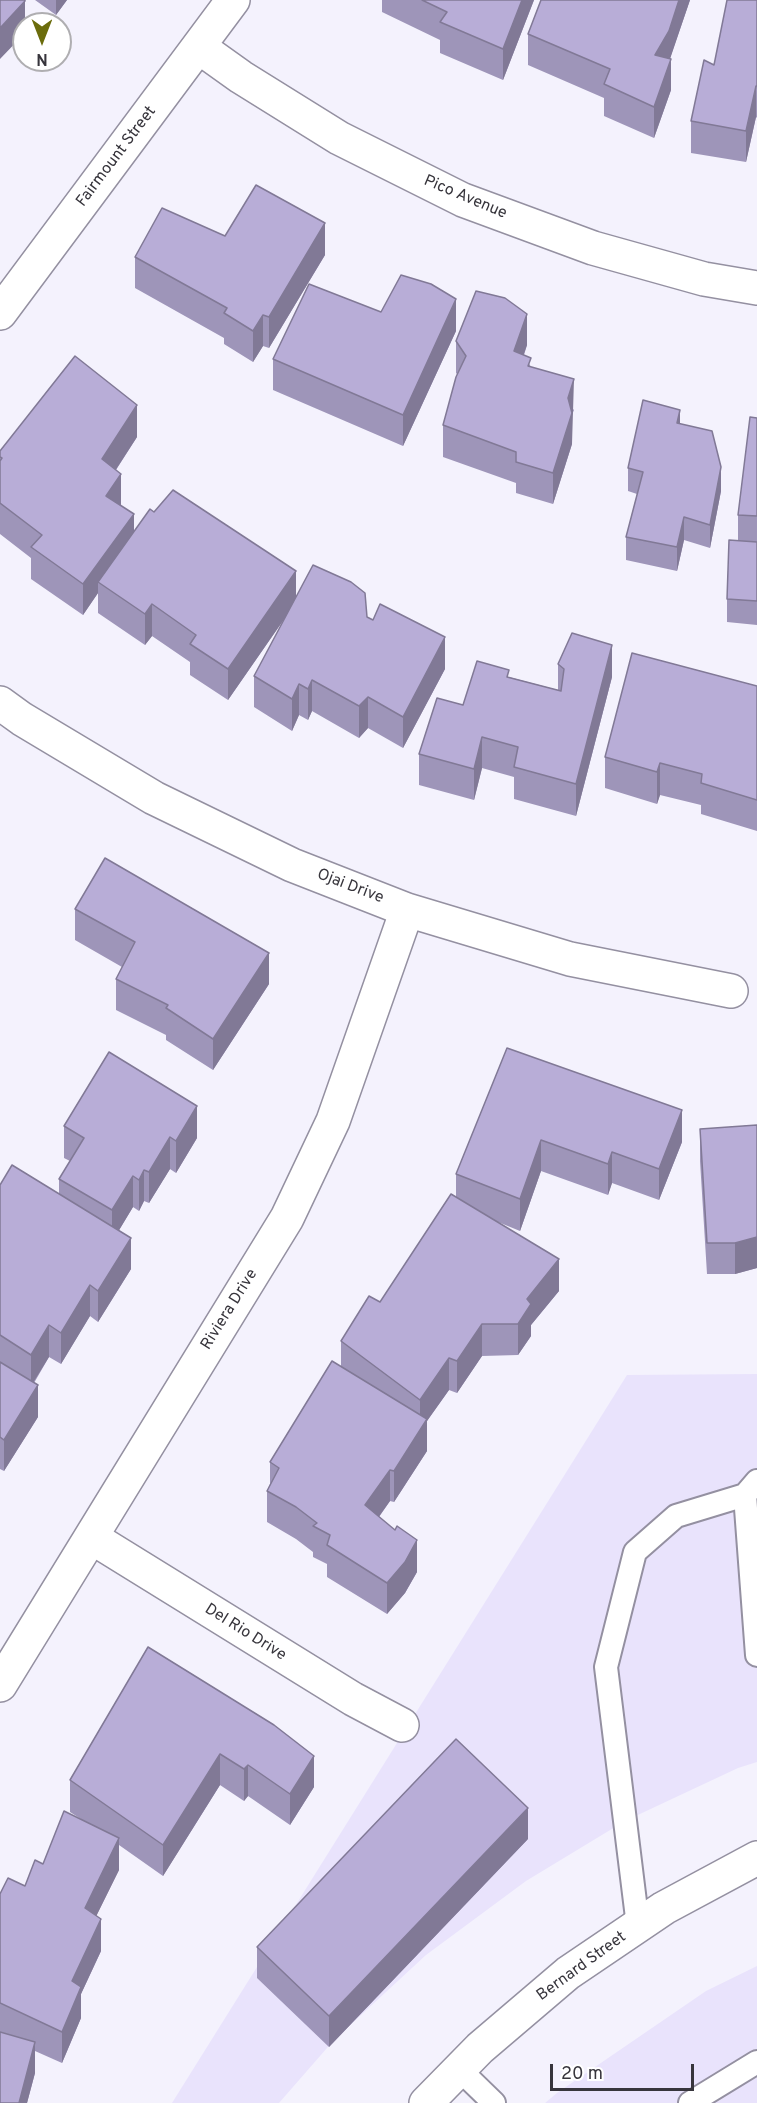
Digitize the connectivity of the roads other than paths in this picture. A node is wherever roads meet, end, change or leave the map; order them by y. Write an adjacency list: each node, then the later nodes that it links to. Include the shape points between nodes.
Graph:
1 (233, 0): 2 (street, Fairmount Street)
2 (199, 47): 3 (street, Pico Avenue, via 339,138 463,200 593,248 704,279); 4 (street, Fairmount Street)
3 (757, 288)
4 (0, 313)
5 (0, 703): 6 (street, Ojai Drive, via 154,798 292,865)
6 (407, 910): 7 (street, Ojai Drive, via 570,958); 9 (street, Riviera Drive, via 333,1121 287,1218)
7 (731, 991)
8 (753, 1493): 10 (lane); 14 (lane, via 676,1516 635,1552 606,1667)
9 (91, 1537): 11 (street, Riviera Drive); 12 (street, Del Rio Drive, via 353,1699)
10 (757, 1655)
11 (0, 1685)
12 (402, 1725)
13 (757, 1858): 14 (street, Bernard Street)
14 (638, 1926): 16 (street, Bernard Street, via 568,1973)
15 (757, 2062): 19 (lane)
16 (459, 2069): 17 (street, Bernard Street); 18 (lane)
17 (426, 2103)
18 (494, 2103)
19 (690, 2103)

